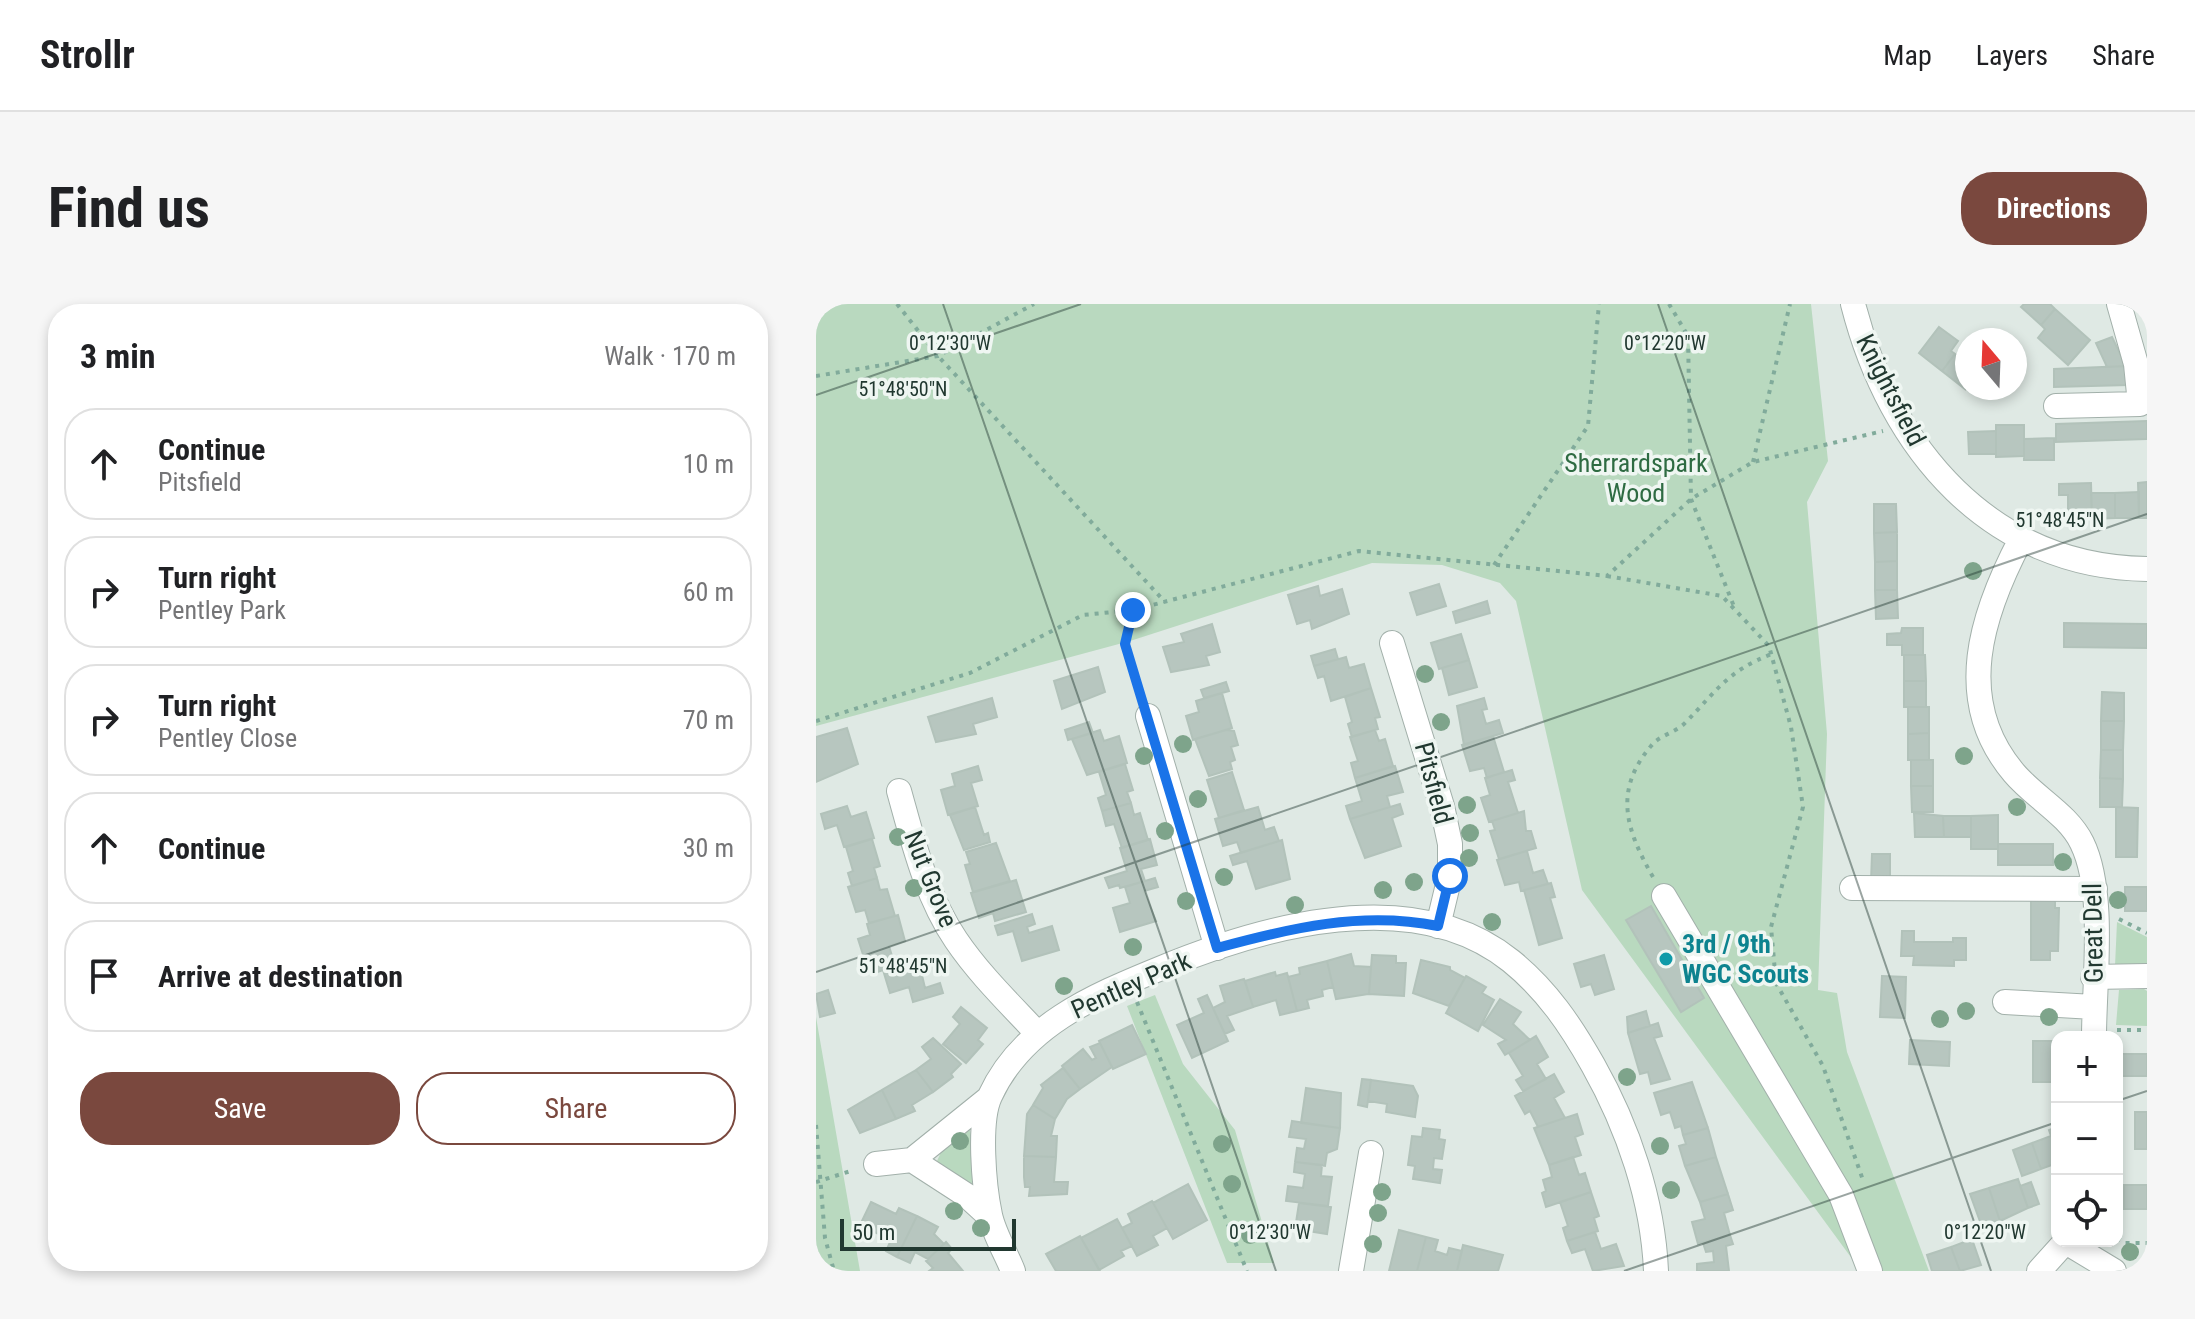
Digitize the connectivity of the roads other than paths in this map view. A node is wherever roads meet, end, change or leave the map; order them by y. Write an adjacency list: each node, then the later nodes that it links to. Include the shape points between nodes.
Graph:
1 (1853, 304): 4 (street, Knightsfield, via 1878,375 1904,426 1954,492)
2 (2119, 304): 3 (street, via 2136,364 2140,404)
3 (2056, 406)
4 (2021, 539): 5 (street, Knightsfield, via 2085,564); 10 (street, Great Dell, via 1981,632 1977,660 1982,700 1991,732 2014,773 2074,829)
5 (2147, 569)
6 (1392, 643): 12 (street, Pitsfield, via 1450,844 1450,876)
7 (1148, 716): 13 (street)
8 (899, 791): 19 (street, Nut Grove, via 933,898 954,938)
9 (1852, 888): 10 (street)
10 (2095, 889): 15 (street, Great Dell)
11 (1664, 896): 30 (street, via 1841,1195)
12 (1438, 926): 13 (street, Pentley Park, via 1402,919 1323,923); 29 (street, Pentley Park, via 1509,960 1540,987 1572,1028 1621,1121 1648,1210)
13 (1217, 948): 19 (street, Pentley Park, via 1128,981)
14 (2147, 976): 15 (street)
15 (2093, 977): 17 (street, Great Dell)
16 (2005, 1002): 17 (street)
17 (2094, 1007): 18 (street, Great Dell)
18 (2094, 1031)
19 (1037, 1033): 20 (street, Pentley Park)
20 (989, 1098): 22 (street); 24 (street, Pentley Park, via 985,1147)
21 (1371, 1153): 28 (street)
22 (912, 1160): 23 (street); 24 (street)
23 (876, 1164)
24 (990, 1217): 27 (street, Pentley Park)
25 (2061, 1247): 31 (street)
26 (2076, 1247): 32 (street)
27 (1013, 1271)
28 (1351, 1271)
29 (1656, 1271)
30 (1870, 1271)
31 (2039, 1271)
32 (2114, 1271)

